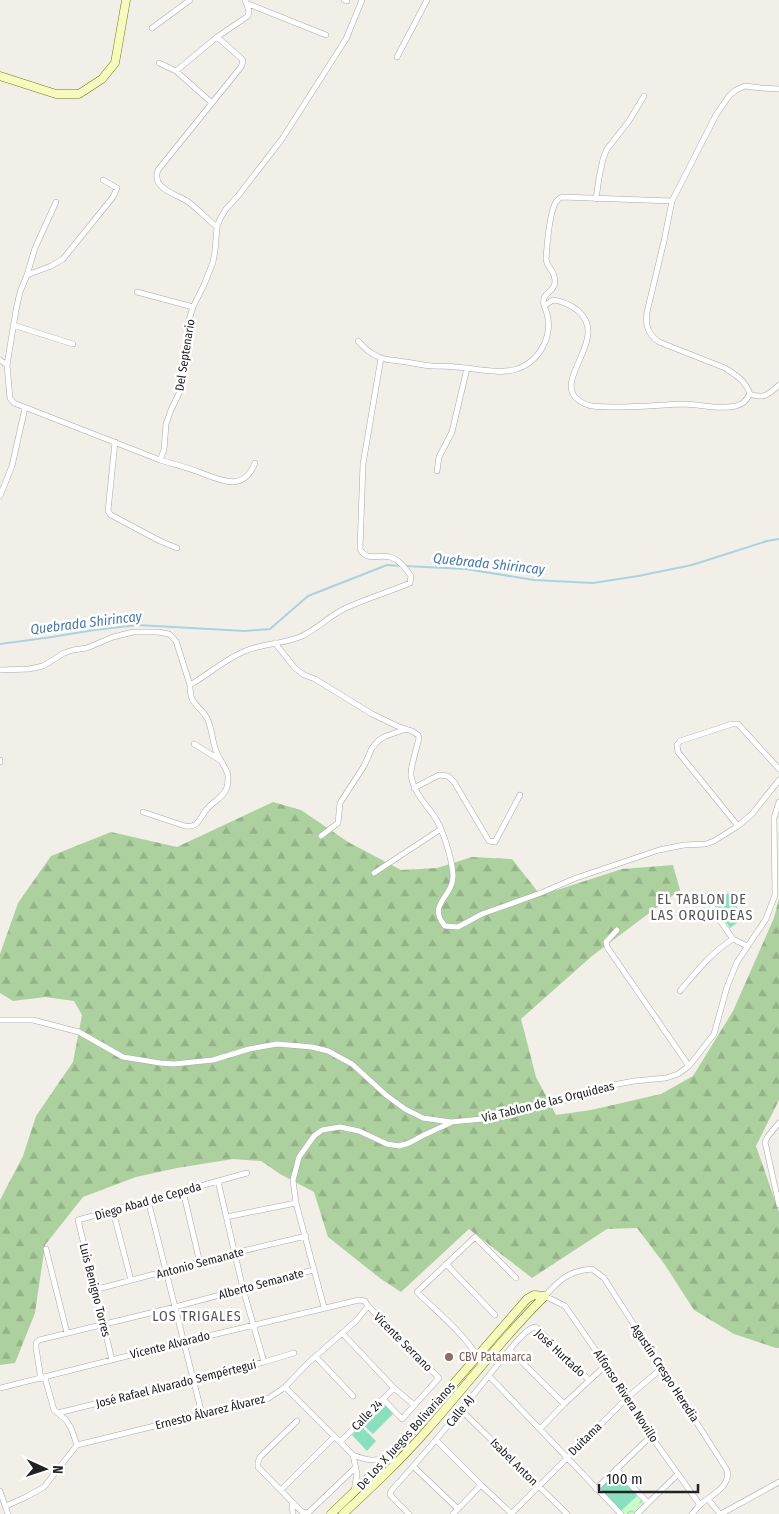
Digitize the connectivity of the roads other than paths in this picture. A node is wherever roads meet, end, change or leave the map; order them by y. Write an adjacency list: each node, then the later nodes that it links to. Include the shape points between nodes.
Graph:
1 (126, 0): 12 (street, via 115,63 102,79 79,94 56,94)
2 (190, 0): 6 (street)
3 (362, 0): 20 (street, Del Septenario, via 346,40 282,139 226,209)
4 (427, 0): 9 (street)
5 (245, 2): 7 (street); 8 (street, via 248,16)
6 (152, 28)
7 (326, 35)
8 (217, 37): 11 (street); 15 (street, via 243,62)
9 (397, 57)
10 (159, 63): 11 (street)
11 (176, 71): 15 (street)
12 (0, 76)
13 (779, 89): 18 (street, via 745,86 729,96)
14 (644, 96): 17 (street, via 607,149)
15 (212, 103): 20 (street, via 158,170 156,179)
16 (102, 180): 21 (street, via 116,186 113,197 63,259)
17 (596, 199): 18 (street); 23 (street, via 562,197 556,202 546,259 555,282 544,297)
18 (672, 201): 33 (street, via 647,312 650,336 725,368 746,384)
19 (56, 202): 21 (street, via 35,248)
20 (217, 227): 24 (street, Del Septenario, via 213,262)
21 (27, 275): 25 (street)
22 (137, 292): 24 (street)
23 (544, 306): 31 (street, via 548,328 546,344 533,359 517,369); 33 (street, via 553,300 563,301 588,323 583,355 571,385 573,395 580,402 590,406 688,404 723,407 745,402)
24 (193, 307): 36 (street, Del Septenario, via 188,323 182,387 166,424)
25 (14, 325): 27 (street); 30 (street)
26 (358, 341): 28 (street)
27 (73, 344)
28 (381, 358): 31 (street); 41 (street, via 363,464 360,549 369,558 389,557 403,565 411,576 410,583 346,608 297,639)
29 (0, 360): 30 (street)
30 (7, 365): 34 (street, via 10,398)
31 (466, 368): 38 (street, via 452,432 439,457)
32 (779, 385): 33 (street, via 767,395 758,397)
33 (750, 394)
34 (25, 408): 35 (street); 39 (street, via 12,466)
35 (116, 442): 36 (street); 40 (street, via 108,511)
36 (160, 460): 37 (street, via 224,482 238,482 246,478)
37 (255, 463)
38 (437, 471)
39 (0, 496)
40 (177, 548)
41 (275, 643): 43 (street, via 229,658); 44 (street, via 304,675 372,714)
42 (0, 670): 43 (street, via 43,666 73,650 113,637 133,632 158,632 168,634 176,641)
43 (190, 685): 46 (street, via 192,701 207,719)
44 (406, 729): 49 (street, via 418,734 419,738 411,774); 55 (street, via 386,736 372,748 342,800 338,823)
45 (194, 744): 46 (street)
46 (220, 760): 52 (street, via 228,776 227,786 222,797 208,807 196,825 185,826)
47 (779, 769): 53 (street, via 738,724 680,741 677,745 678,752)
48 (779, 780): 53 (street)
49 (414, 788): 50 (street, via 439,775 448,776 492,842 495,842); 54 (street)
50 (520, 795)
51 (779, 802): 60 (street, Via Tablon de las Orquideas, via 774,818 774,894 766,919)
52 (143, 812)
53 (738, 826): 54 (street, via 706,844 684,845 650,853 576,878 450,928 437,914 453,879)
54 (441, 828): 56 (street)
55 (322, 836)
56 (374, 873)
57 (707, 896): 59 (street)
58 (617, 930): 63 (street, via 606,942 607,947)
59 (733, 939): 60 (street); 61 (street, via 705,962)
60 (747, 946): 63 (street, Via Tablon de las Orquideas, via 727,987 714,1034)
61 (680, 991)
62 (0, 1020): 64 (street, Via Tablon de las Orquideas, via 33,1020 79,1032 122,1057 160,1063 213,1060 277,1044 312,1047 328,1051 352,1064 405,1109 423,1118)
63 (689, 1066): 64 (street, Via Tablon de las Orquideas, via 666,1078 608,1086 509,1114)
64 (451, 1122): 71 (street, via 399,1146 359,1131 322,1130 299,1157 293,1180)
65 (779, 1123): 68 (street, via 765,1142)
66 (247, 1173): 67 (street, Diego Abad de Cepeda)
67 (218, 1181): 69 (street, Diego Abad de Cepeda); 74 (street)
68 (777, 1186): 72 (street)
69 (183, 1191): 70 (street, Diego Abad de Cepeda); 79 (street)
70 (148, 1200): 73 (street, Diego Abad de Cepeda); 82 (street)
71 (296, 1203): 74 (street); 76 (street)
72 (779, 1205)
73 (113, 1211): 75 (street, Diego Abad de Cepeda); 84 (street)
74 (226, 1217): 78 (street)
75 (78, 1220): 86 (street, Luis Benigno Torres)
76 (306, 1236): 78 (street, Antonio Semanate); 81 (street)
77 (46, 1249): 95 (street)
78 (234, 1253): 79 (street, Antonio Semanate); 85 (street)
79 (200, 1262): 82 (street, Antonio Semanate)
80 (446, 1264): 83 (street, via 475,1237); 91 (street); 100 (street, via 417,1292)
81 (313, 1270): 85 (street, Alberto Semanate); 90 (street)
82 (165, 1272): 84 (street, Antonio Semanate); 89 (street)
83 (516, 1278)
84 (131, 1280): 86 (street, Antonio Semanate)
85 (243, 1289): 89 (street, Alberto Semanate); 93 (street)
86 (94, 1290): 92 (street, Luis Benigno Torres)
87 (545, 1296): 100 (street, De Los X Juegos Bolivarianos, via 534,1295 527,1299); 104 (street, De Los X Juegos Bolivarianos); 105 (street, Alfonso Rivera Novillo, via 566,1306); 106 (street, Agustín Crespo Heredia, via 568,1274 592,1269 604,1278)
88 (368, 1306): 90 (street, Vicente Alvarado, via 366,1301 359,1300); 96 (street, Ernesto Álvarez Álvarez); 117 (street, Vicente Serrano, via 439,1378)
89 (175, 1307): 92 (street, Alberto Semanate); 97 (street)
90 (324, 1307): 93 (street, Vicente Alvarado)
91 (495, 1315)
92 (102, 1324): 95 (street, Alberto Semanate); 102 (street, Luis Benigno Torres)
93 (253, 1324): 97 (street, Vicente Alvarado); 103 (street)
94 (530, 1328): 98 (street, Calle AJ); 110 (street, José Hurtado, via 536,1327)
95 (67, 1333): 108 (street, Alberto Semanate, via 36,1343)
96 (342, 1333): 101 (street, Ernesto Álvarez Álvarez); 113 (street)
97 (183, 1342): 102 (street, Vicente Alvarado); 109 (street)
98 (510, 1350): 107 (street, Calle AJ); 118 (street)
99 (294, 1353): 103 (street, José Rafael Alvarado Sempértegui)
100 (478, 1356): 104 (street); 131 (street, De Los X Juegos Bolivarianos)
101 (316, 1357): 111 (street, Ernesto Álvarez Álvarez); 114 (street)
102 (112, 1360): 108 (street, Vicente Alvarado)
103 (264, 1362): 109 (street, José Rafael Alvarado Sempértegui)
104 (482, 1365): 132 (street, De Los X Juegos Bolivarianos)
105 (606, 1365): 110 (street); 115 (street, Alfonso Rivera Novillo)
106 (662, 1368): 115 (street, Duitama); 144 (street, Agustín Crespo Heredia, via 728,1470 727,1482)
107 (489, 1376): 119 (street, Calle AJ); 123 (street)
108 (43, 1378): 112 (street, Vicente Alvarado); 120 (street)
109 (192, 1380): 120 (street, José Rafael Alvarado Sempértegui); 121 (street)
110 (589, 1380): 118 (street)
111 (285, 1387): 121 (street, Ernesto Álvarez Álvarez, via 269,1398); 125 (street)
112 (0, 1388)
113 (394, 1388): 116 (street, Calle 24); 117 (street)
114 (353, 1396)
115 (628, 1397): 124 (street, Alfonso Rivera Novillo); 130 (street, Duitama)
116 (383, 1399): 117 (street, via 402,1419); 127 (street, Calle 24)
117 (413, 1404)
118 (564, 1404): 123 (street)
119 (461, 1410): 126 (street, Calle AJ); 139 (street, Isabel Anton)
120 (58, 1414): 128 (street, via 71,1428)
121 (202, 1414): 128 (street, Ernesto Álvarez Álvarez)
122 (298, 1421): 141 (street, via 258,1462 258,1467)
123 (540, 1429): 130 (street)
124 (651, 1436): 135 (street); 136 (street, Alfonso Rivera Novillo)
125 (334, 1437): 127 (street); 141 (street)
126 (436, 1440): 134 (street, Calle AJ); 138 (street)
127 (340, 1442): 129 (street)
128 (77, 1445): 148 (street, via 44,1487)
129 (354, 1455): 131 (street, via 375,1461); 133 (street)
130 (566, 1457): 139 (street, Duitama); 140 (street)
131 (389, 1458): 132 (street); 143 (street, De Los X Juegos Bolivarianos)
132 (395, 1465): 143 (street, De Los X Juegos Bolivarianos)
133 (356, 1467): 143 (street); 145 (street, via 308,1512 302,1512)
134 (414, 1467): 149 (street); 154 (street, Calle AJ, via 390,1494)
135 (616, 1469): 140 (street); 146 (street)
136 (678, 1474): 146 (street); 147 (street, Alfonso Rivera Novillo)
137 (779, 1482): 161 (street)
138 (481, 1485): 149 (street); 156 (street)
139 (538, 1486): 156 (street, Duitama); 157 (street, Isabel Anton)
140 (596, 1489): 158 (street)
141 (281, 1490): 145 (street)
142 (0, 1491): 148 (street)
143 (355, 1497): 152 (street, De Los X Juegos Bolivarianos); 153 (street, De Los X Juegos Bolivarianos)
144 (708, 1499): 147 (street); 161 (street)
145 (292, 1502): 151 (street)
146 (648, 1503): 159 (street)
147 (700, 1505): 160 (street)
148 (6, 1506): 150 (street)
149 (458, 1509): 155 (street)
150 (8, 1514)
151 (293, 1514)
152 (331, 1514)
153 (343, 1514)
154 (409, 1514)
155 (453, 1514)
156 (512, 1514)
157 (567, 1514)
158 (621, 1514)
159 (637, 1514)
160 (692, 1514)
161 (721, 1514)

